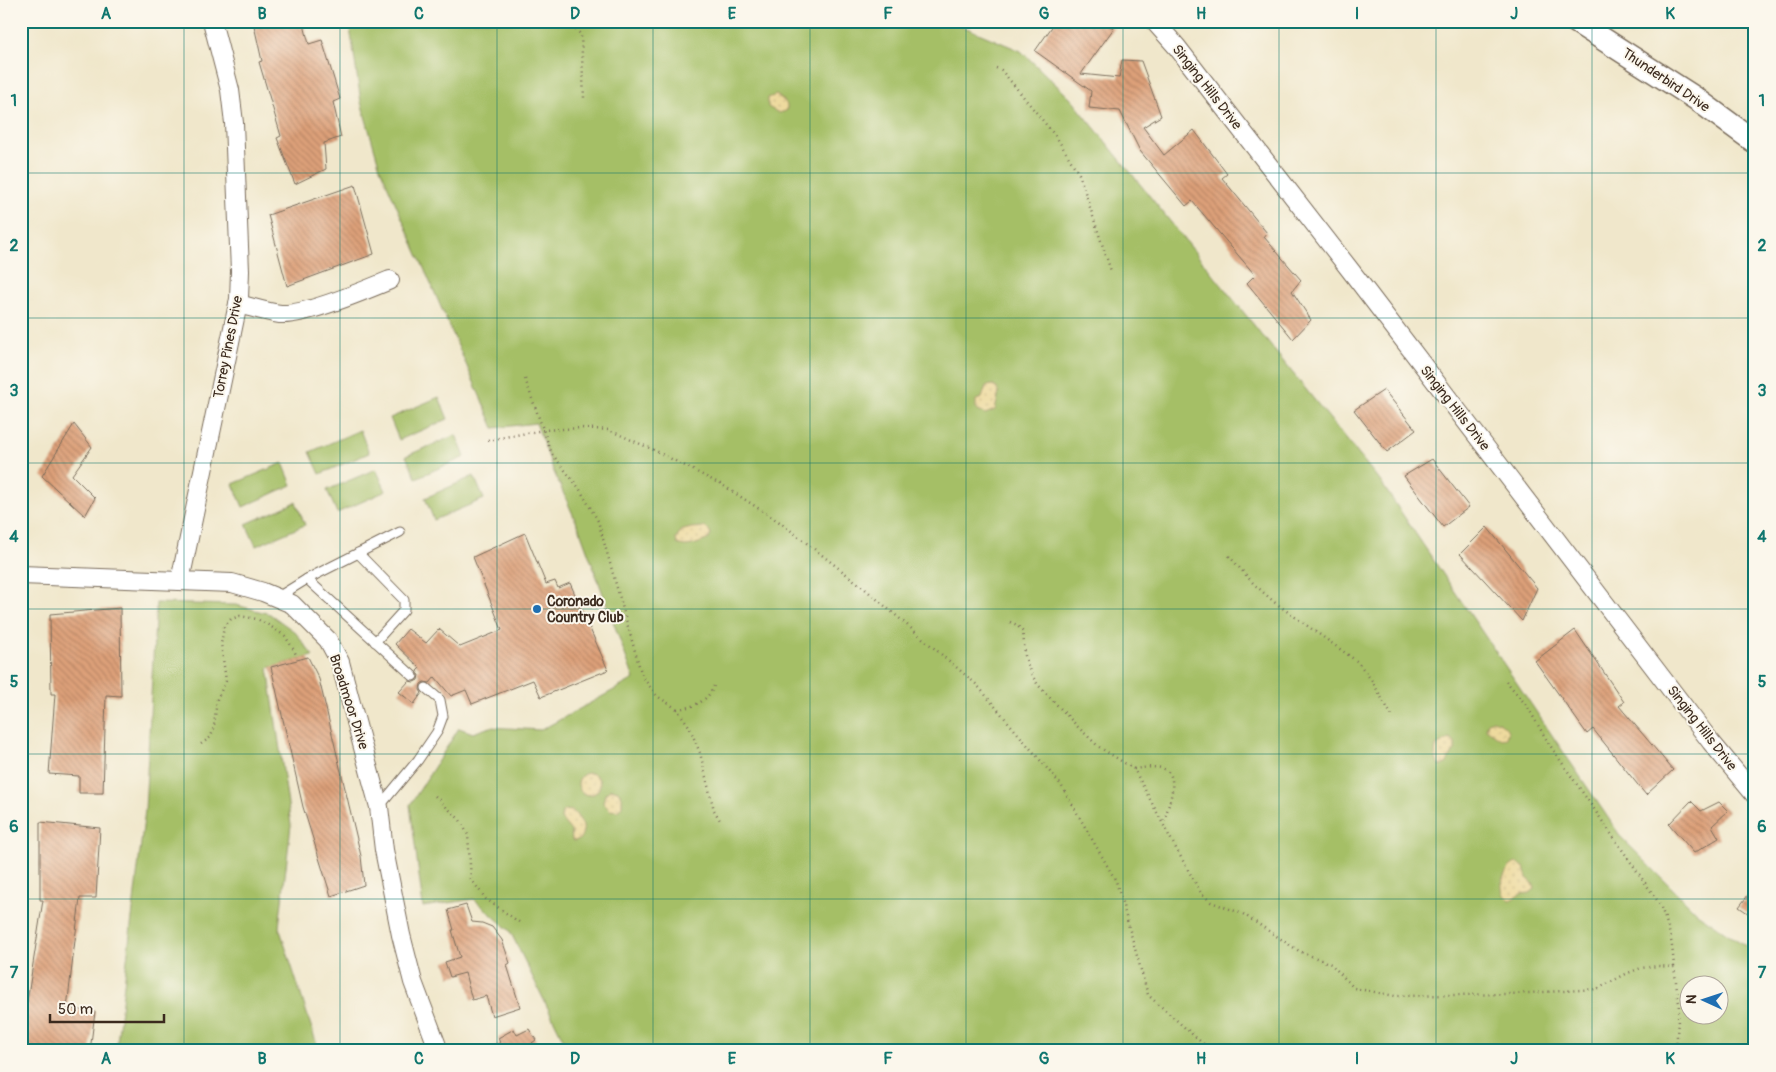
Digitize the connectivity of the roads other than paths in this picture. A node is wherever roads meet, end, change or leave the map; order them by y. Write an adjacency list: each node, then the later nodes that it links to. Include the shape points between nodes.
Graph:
1 (212, 21): 6 (street, Torrey Pines Drive, via 230,90 234,123 240,271)
2 (1154, 21): 16 (street, Singing Hills Drive, via 1342,259 1711,742)
3 (1575, 21): 4 (street, Thunderbird Drive, via 1695,98)
4 (1755, 142)
5 (390, 280): 6 (street, via 308,310 281,314)
6 (238, 304): 11 (street, Torrey Pines Drive)
7 (400, 532): 8 (lane)
8 (358, 553): 10 (lane); 13 (lane, via 404,600 404,610)
9 (21, 576): 11 (street, Broadmoor Drive)
10 (307, 579): 12 (lane); 13 (lane)
11 (180, 581): 12 (street, Broadmoor Drive, via 232,583)
12 (278, 597): 17 (street, Broadmoor Drive, via 292,604 322,633 340,662)
13 (375, 642): 14 (lane)
14 (413, 676)
15 (426, 688): 17 (lane, via 440,700 443,716 437,732)
16 (1755, 795)
17 (379, 807): 18 (street, Broadmoor Drive, via 400,935 412,982)
18 (439, 1051)

